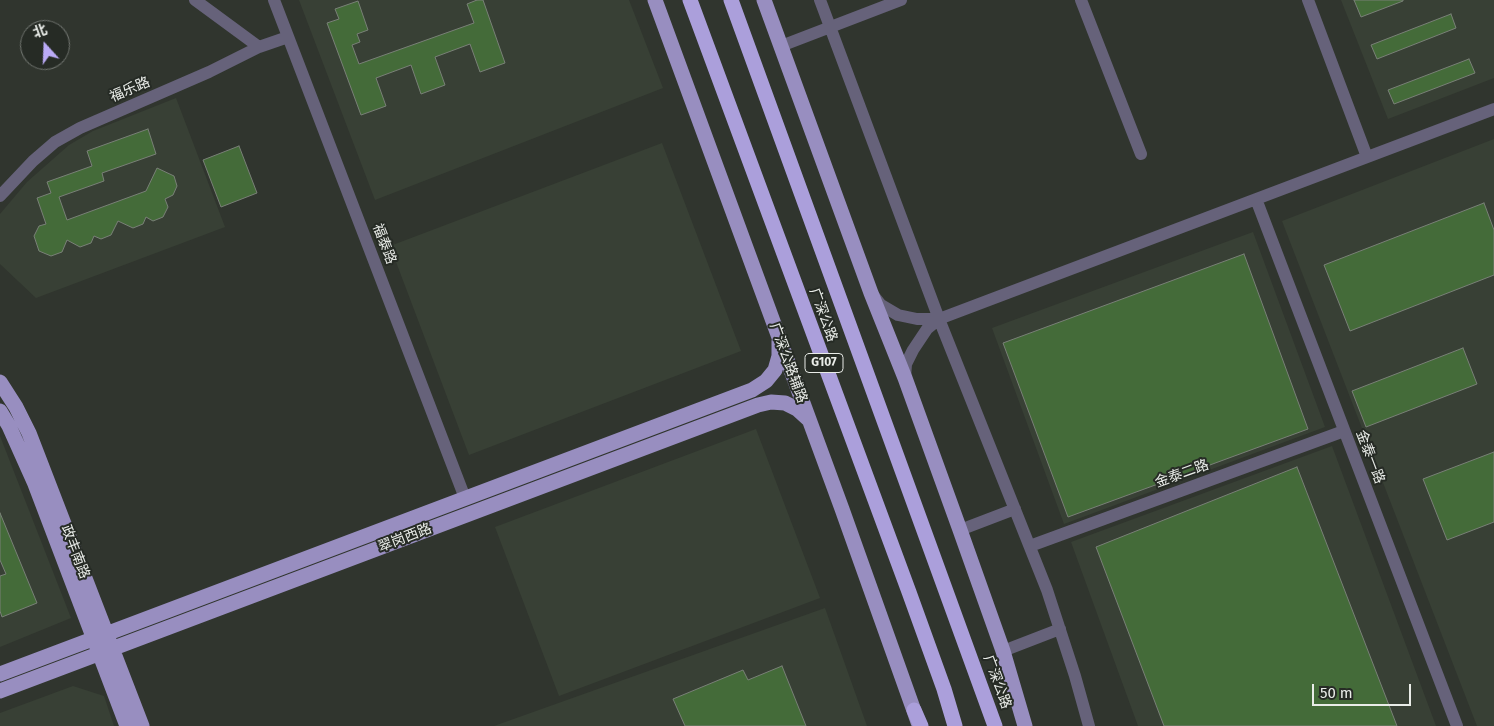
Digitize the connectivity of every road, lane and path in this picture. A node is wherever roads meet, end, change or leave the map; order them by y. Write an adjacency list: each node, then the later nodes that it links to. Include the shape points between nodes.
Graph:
1 (194, 0): 16 (street)
2 (274, 0): 14 (street, 福泰路)
3 (655, 0): 24 (main road, 广深公路辅路)
4 (685, 0): 12 (highway)
5 (690, 0): 12 (highway, 广深公路 / G107)
6 (731, 0): 47 (highway, 广深公路 / G107)
7 (764, 0): 15 (main road)
8 (820, 0): 13 (street)
9 (901, 0): 13 (street)
10 (1081, 0): 18 (street)
11 (1308, 0): 19 (street)
12 (699, 25): 46 (highway, 广深公路 / G107, via 909,592)
13 (830, 27): 15 (street); 23 (street)
14 (288, 37): 16 (street, 福乐路); 32 (street, 福泰路)
15 (781, 46): 22 (main road)
16 (259, 47): 20 (street, 福乐路, via 55,142)
17 (1494, 108): 19 (street)
18 (1141, 154)
19 (1367, 157): 21 (street)
20 (0, 196)
21 (1256, 199): 23 (street); 31 (street, 金泰一路)
22 (871, 293): 23 (street, via 881,305 898,316); 25 (main road)
23 (939, 319): 25 (street, via 913,350); 33 (street)
24 (779, 340): 27 (main road, 翠岗西路, via 775,370 766,381); 30 (main road, 广深公路辅路)
25 (904, 378): 34 (main road)
26 (0, 382): 37 (main road, 政丰南路, via 29,433)
27 (719, 403): 29 (main road, via 724,409); 32 (main road, 翠岗西路)
28 (0, 411): 37 (main road, 政丰南路)
29 (724, 418): 30 (main road, 翠岗西路, via 771,402 797,409); 38 (main road, 翠岗西路)
30 (808, 419): 42 (main road, 广深公路辅路)
31 (1344, 431): 35 (street, 金泰二路); 50 (street, 金泰一路)
32 (465, 498): 37 (main road, 翠岗西路)
33 (1016, 509): 34 (street); 35 (street)
34 (960, 530): 39 (main road)
35 (1030, 546): 36 (street)
36 (1060, 630): 39 (street); 49 (street)
37 (100, 636): 38 (main road, 政丰南路); 40 (main road, 翠岗西路)
38 (106, 651): 41 (main road, 翠岗西路); 43 (main road, 政丰南路); 44 (main road, 政丰南路)
39 (1003, 651): 48 (main road)
40 (0, 674)
41 (0, 691)
42 (914, 710): 45 (highway)
43 (127, 726)
44 (142, 726)
45 (920, 726)
46 (955, 726)
47 (995, 726)
48 (1025, 726)
49 (1089, 726)
50 (1456, 726)

